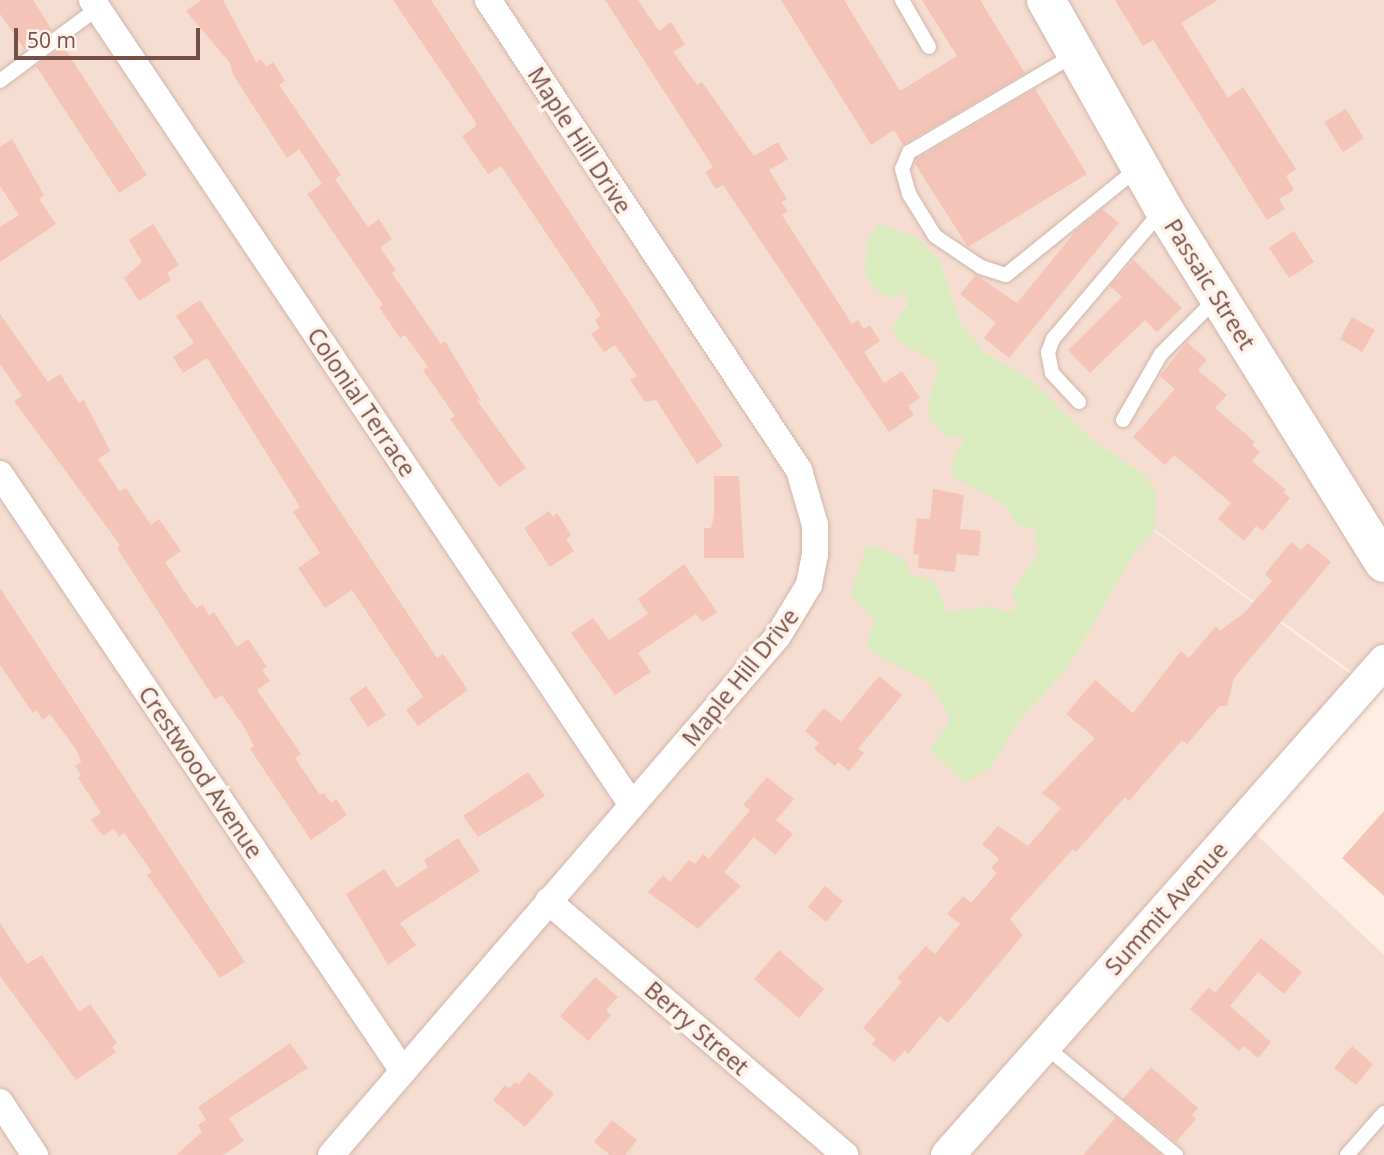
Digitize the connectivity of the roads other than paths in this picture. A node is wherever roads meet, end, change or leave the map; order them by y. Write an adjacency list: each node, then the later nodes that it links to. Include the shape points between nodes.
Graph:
1 (488, 0): 16 (street, Maple Hill Drive, via 799,470 816,525 809,585 796,612)
2 (902, 0): 5 (lane)
3 (1046, 0): 6 (main road, Passaic Street)
4 (95, 4): 7 (lane); 16 (street, Colonial Terrace)
5 (929, 47)
6 (1076, 54): 8 (main road, Passaic Street); 8 (lane, via 909,152 902,169 909,194 935,236 981,267 1006,275)
7 (0, 81)
8 (1139, 167): 9 (main road, Passaic Street)
9 (1166, 213): 10 (main road, Passaic Street); 11 (lane, via 1154,220 1053,339 1048,352 1052,373)
10 (1218, 297): 12 (lane, via 1161,354); 14 (main road, Passaic Street)
11 (1079, 402)
12 (1123, 420)
13 (0, 474): 19 (street, Crestwood Avenue)
14 (1384, 563)
15 (1384, 661): 18 (street, Summit Avenue)
16 (632, 805): 17 (street, Maple Hill Drive)
17 (548, 901): 19 (street, Maple Hill Drive); 24 (street, Berry Street)
18 (1044, 1045): 25 (street, Summit Avenue); 26 (lane)
19 (403, 1071): 23 (street, Maple Hill Drive)
20 (0, 1102): 22 (street)
21 (1384, 1113): 27 (lane)
22 (36, 1155)
23 (331, 1155)
24 (845, 1155)
25 (947, 1155)
26 (1176, 1155)
27 (1347, 1155)

